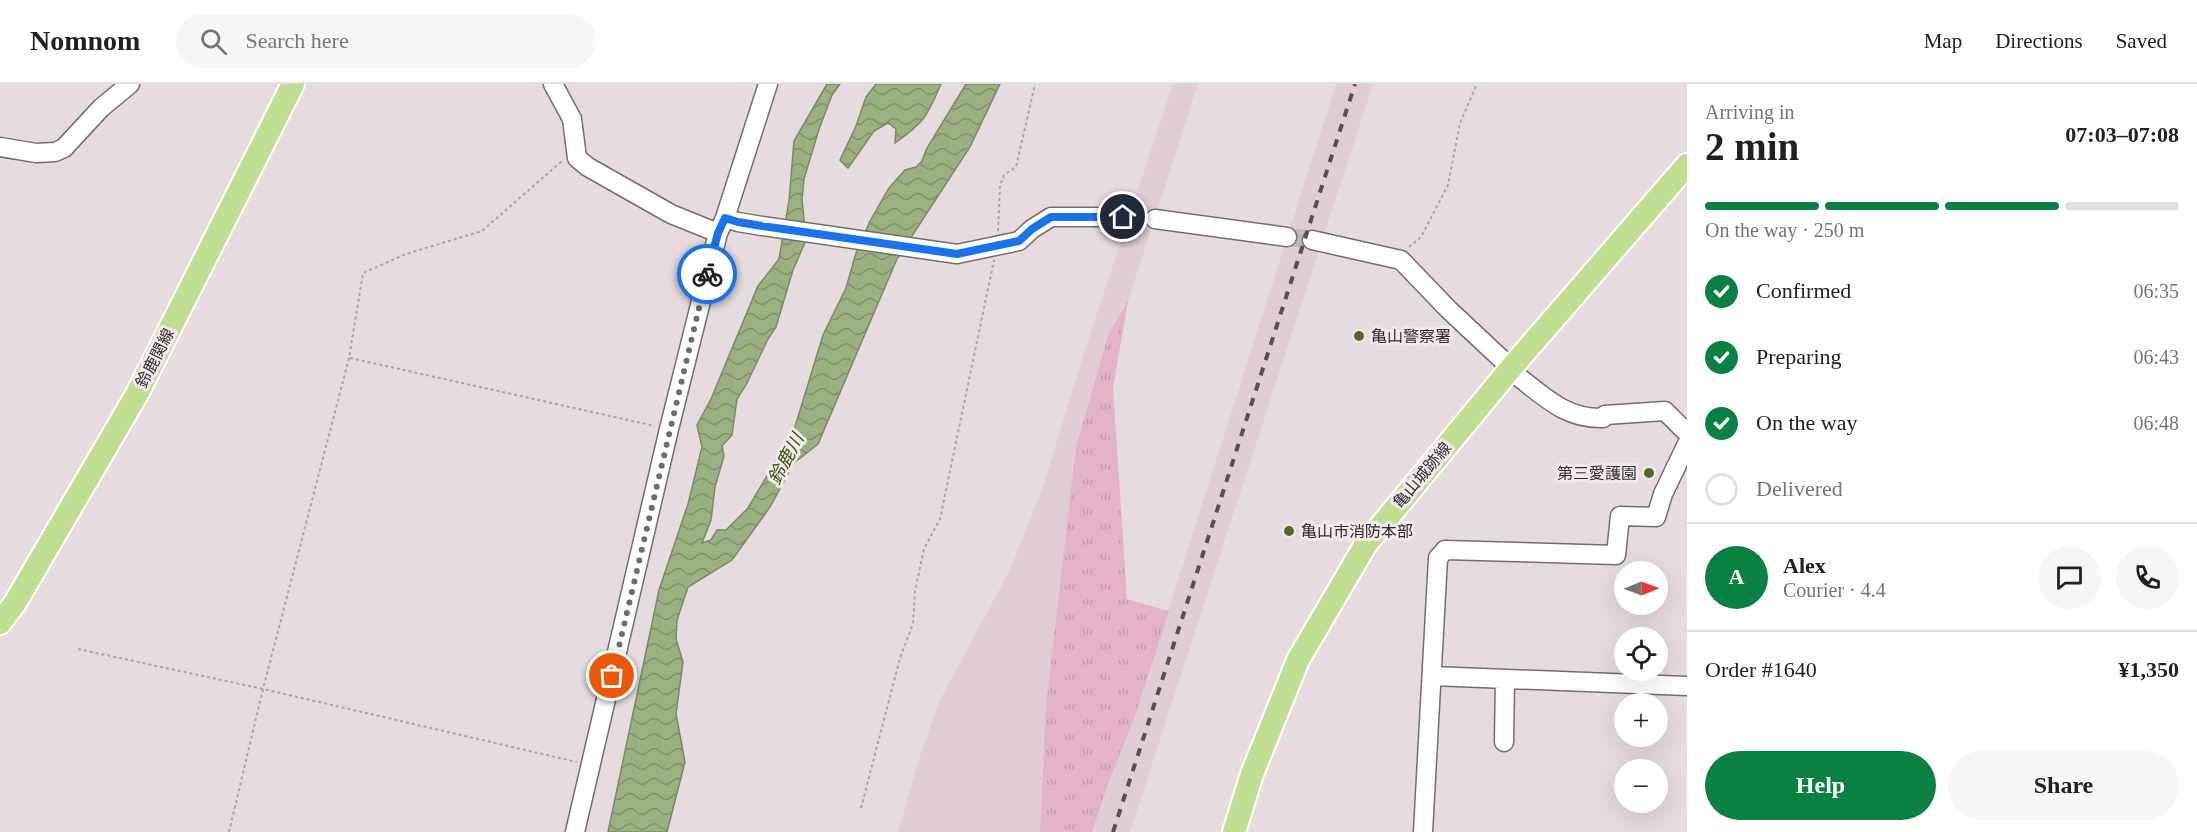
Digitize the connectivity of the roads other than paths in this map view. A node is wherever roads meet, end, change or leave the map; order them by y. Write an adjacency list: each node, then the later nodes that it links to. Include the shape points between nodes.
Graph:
1 (130, 84): 5 (street, via 64,148 46,153)
2 (293, 84): 15 (main road, 鈴鹿関線, via 137,394)
3 (553, 84): 9 (street, via 572,119 577,158 588,167 671,214)
4 (768, 84): 9 (street)
5 (0, 147)
6 (1687, 165): 12 (main road, 亀山城跡線)
7 (1123, 217): 9 (street, via 1051,217 1019,241 957,254)
8 (1155, 219): 10 (street)
9 (727, 224): 20 (street, via 669,429)
10 (1287, 237)
11 (1312, 240): 12 (street, via 1401,260)
12 (1516, 373): 13 (street, via 1566,412 1603,418 1665,411); 21 (main road, 亀山城跡線, via 1366,544 1298,660)
13 (1687, 433)
14 (1687, 444): 16 (street, via 1656,517 1620,516 1616,555 1444,550 1438,558)
15 (0, 624)
16 (1432, 676): 17 (street); 22 (street)
17 (1505, 679): 18 (street); 19 (street)
18 (1687, 686)
19 (1504, 742)
20 (575, 832)
21 (1233, 832)
22 (1423, 832)

